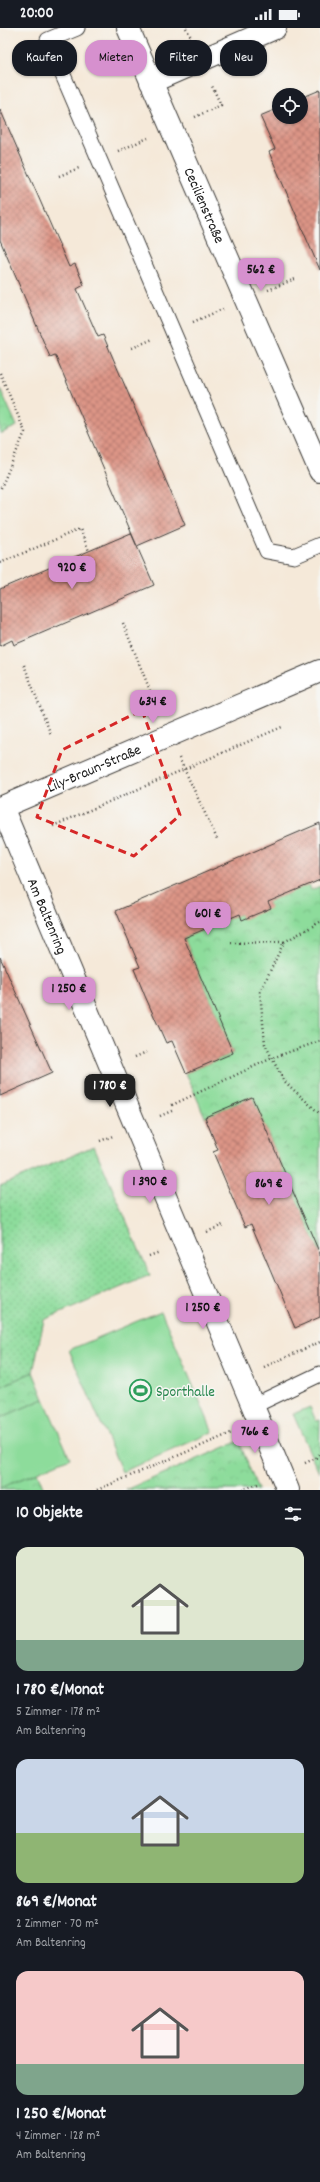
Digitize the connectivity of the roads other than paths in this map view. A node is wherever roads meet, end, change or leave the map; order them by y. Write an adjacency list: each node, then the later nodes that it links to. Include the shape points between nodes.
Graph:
1 (77, 28): 6 (lane, via 48,40 267,550 294,556)
2 (128, 28): 4 (street, Cecilienstraße)
3 (276, 28): 4 (street)
4 (151, 82): 5 (street, Cecilienstraße)
5 (320, 470)
6 (320, 545)
7 (320, 671): 8 (street, Lily-Braun-Straße)
8 (1, 807): 10 (street, Am Baltenring)
9 (320, 1374): 10 (lane)
10 (253, 1406): 11 (street, Am Baltenring)
11 (288, 1490)

